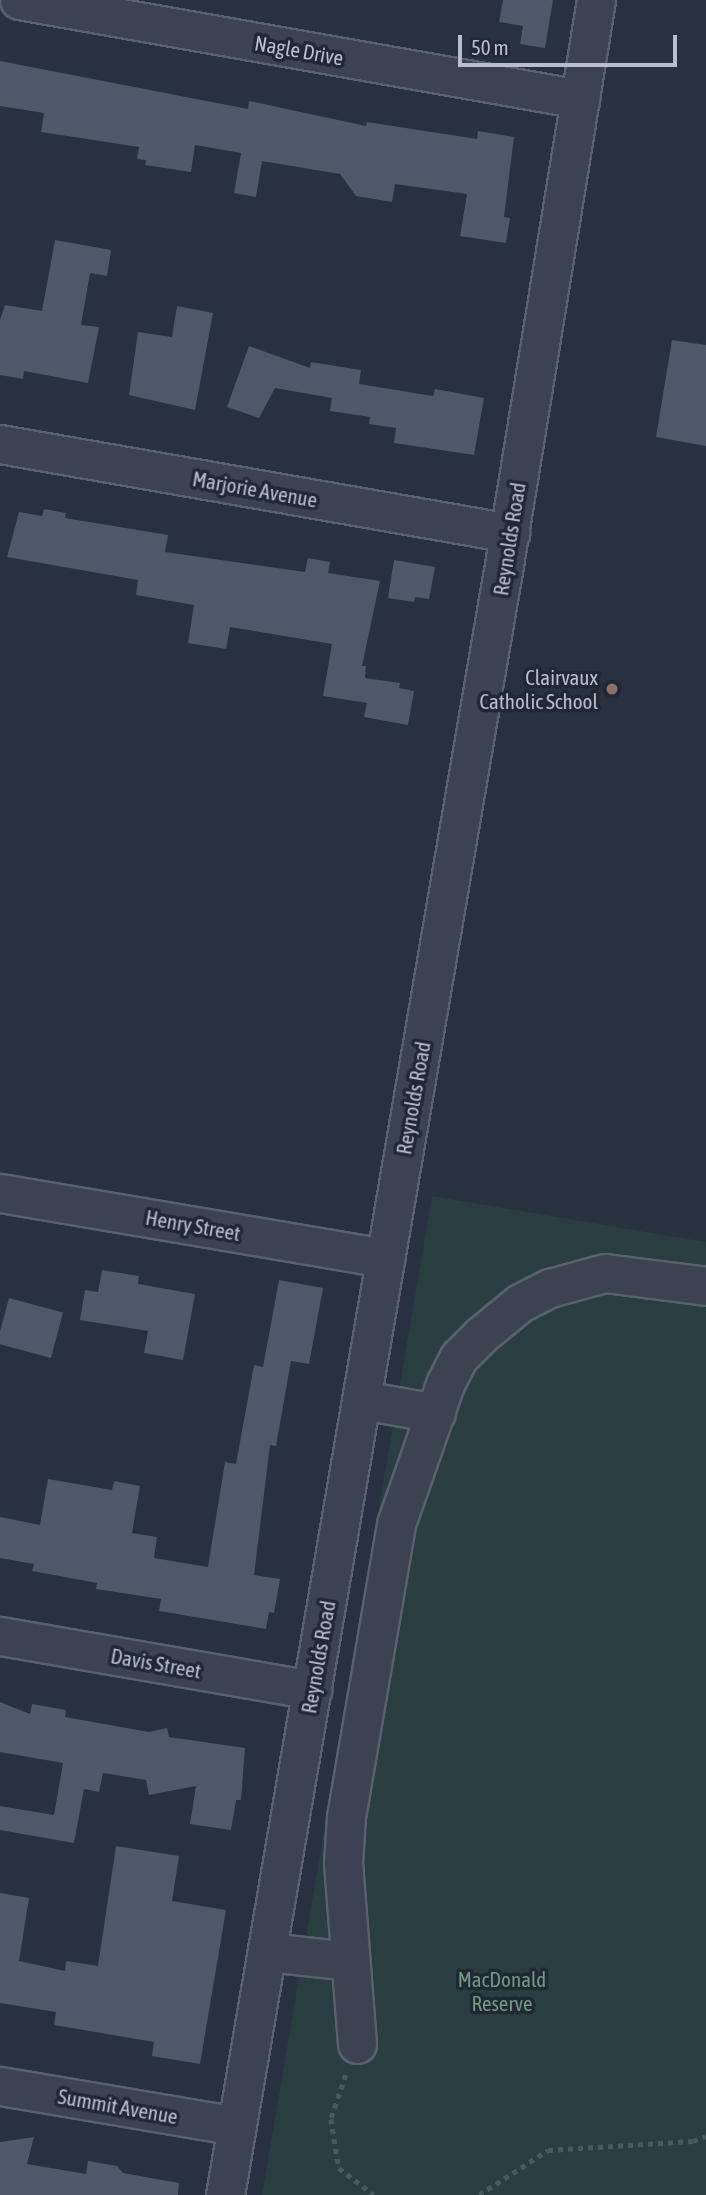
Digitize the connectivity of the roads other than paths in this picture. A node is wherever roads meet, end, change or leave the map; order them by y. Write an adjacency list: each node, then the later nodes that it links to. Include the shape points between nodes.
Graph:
1 (19, 0): 3 (street, Nagle Drive)
2 (596, 0): 3 (street, Reynolds Road)
3 (580, 99): 5 (street, Reynolds Road)
4 (0, 444): 5 (street, Marjorie Avenue)
5 (510, 533): 7 (street, Reynolds Road)
6 (0, 1193): 7 (street, Henry Street)
7 (386, 1258): 9 (street, Reynolds Road)
8 (706, 1286): 10 (street, via 605,1273 550,1288 520,1303 459,1357)
9 (362, 1400): 10 (street); 12 (street, Reynolds Road)
10 (436, 1413): 14 (street, via 396,1524 346,1817 343,1863)
11 (0, 1636): 12 (street, Davis Street)
12 (313, 1690): 13 (street, Reynolds Road)
13 (267, 1952): 14 (street); 17 (street, Reynolds Road)
14 (350, 1961): 15 (street)
15 (357, 2044)
16 (0, 2086): 17 (street, Summit Avenue)
17 (237, 2126): 18 (street, Reynolds Road)
18 (225, 2195)

